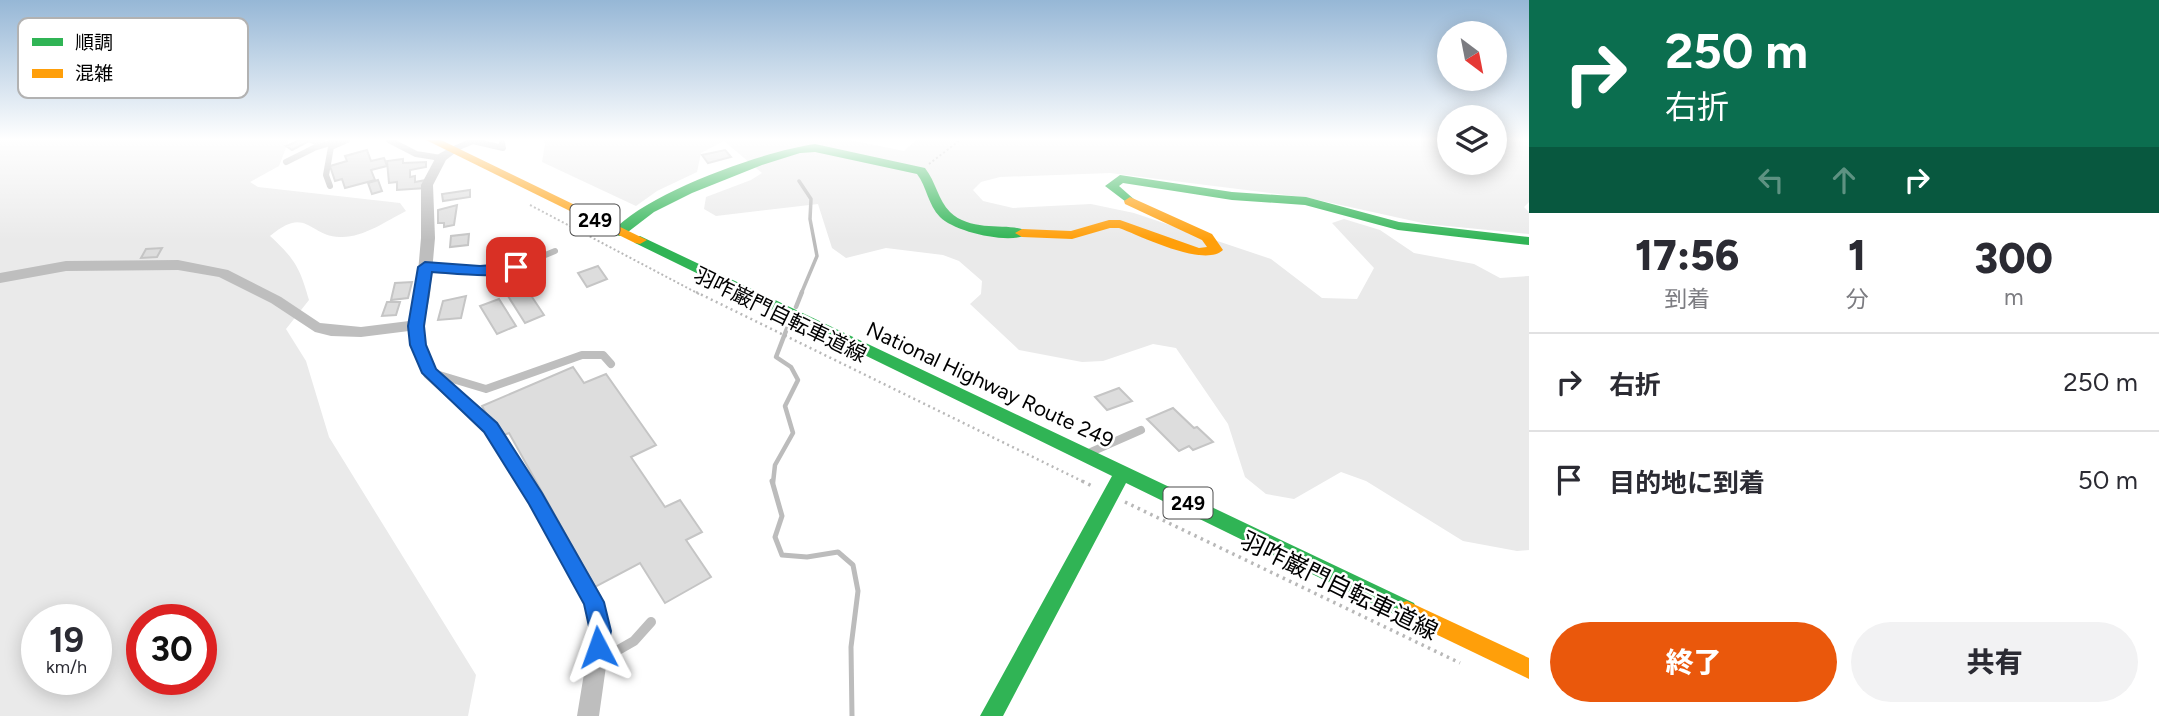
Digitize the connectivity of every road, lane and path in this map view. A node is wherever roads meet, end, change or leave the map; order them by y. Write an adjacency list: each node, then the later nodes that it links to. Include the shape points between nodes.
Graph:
1 (326, 173): 6 (lane)
2 (434, 173): 11 (street, via 427,185)
3 (490, 173): 8 (main road, National Highway Route 249 / 249)
4 (732, 173): 8 (main road, via 653,207)
5 (924, 173): 9 (main road, via 937,208 948,219 990,234 1066,235 1121,224 1196,252 1214,253 1206,237 1114,190 1111,186 1119,179 1232,196 1306,201 1398,226)
6 (330, 186)
7 (521, 200): 19 (path, 羽咋巌門自転車道線, via 702,295)
8 (619, 232): 17 (main road, National Highway Route 249 / 249)
9 (1529, 241)
10 (555, 251): 11 (lane, via 516,267 480,271)
11 (425, 267): 13 (street)
12 (0, 278): 13 (street, via 65,266 178,265 223,273 276,300 315,327 361,332)
13 (416, 326): 15 (street, via 418,345)
14 (611, 365): 15 (lane, via 603,355 582,355 486,389)
15 (430, 373): 22 (street, via 491,428 536,498 594,602 601,631)
16 (1141, 430): 17 (lane)
17 (1085, 454): 18 (main road, National Highway Route 249 / 249)
18 (1124, 472): 24 (main road, National Highway Route 249 / 249); 26 (main road)
19 (1101, 491)
20 (1133, 507): 23 (path, 羽咋巌門自転車道線)
21 (651, 622): 22 (lane, via 634,641)
22 (596, 663): 25 (street)
23 (1467, 667)
24 (1529, 669)
25 (588, 716)
26 (991, 716)

